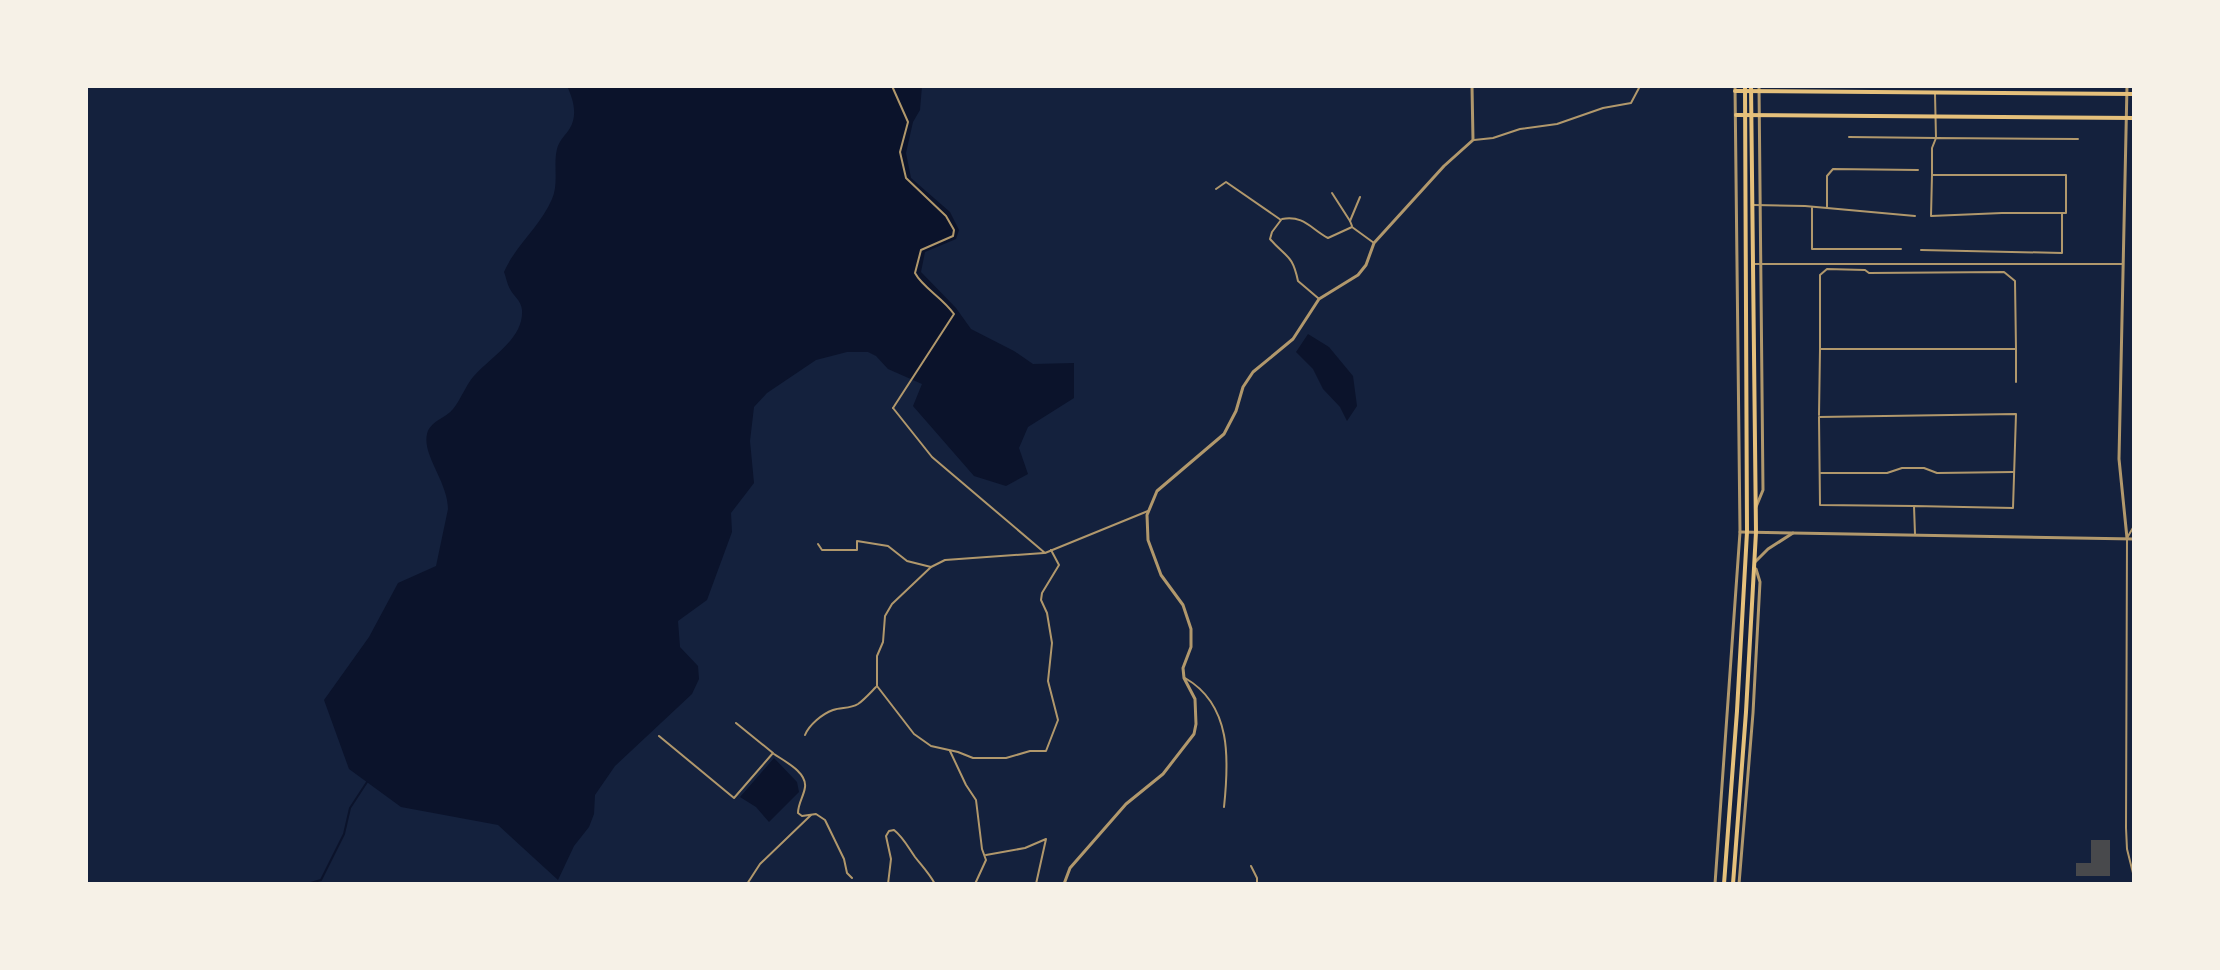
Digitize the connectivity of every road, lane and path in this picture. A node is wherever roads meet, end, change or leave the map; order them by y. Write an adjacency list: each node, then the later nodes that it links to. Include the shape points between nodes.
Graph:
1 (892, 86): 61 (street, via 908,122 900,152 906,178 954,230 953,236 921,250 915,273 954,314 893,408 932,457)
2 (1472, 86): 20 (street)
3 (1640, 86): 20 (street, via 1631,103)
4 (2127, 86): 9 (street)
5 (1735, 88): 6 (main road); 11 (street)
6 (1748, 88): 7 (main road); 12 (main road); 13 (main road)
7 (1759, 88): 8 (main road); 13 (street)
8 (1935, 92): 9 (main road); 14 (street)
9 (2127, 94): 10 (main road); 15 (street)
10 (2134, 94)
11 (1736, 115): 12 (main road); 52 (street)
12 (1745, 115): 13 (main road); 53 (main road)
13 (1755, 115): 14 (main road); 26 (main road); 27 (street)
14 (1935, 116): 15 (main road); 18 (street)
15 (2127, 118): 16 (main road); 40 (street)
16 (2134, 118)
17 (1849, 137): 18 (street)
18 (1936, 138): 19 (street); 22 (street)
19 (2078, 139)
20 (1473, 140): 35 (street)
21 (1918, 170): 29 (street, via 1833,169 1827,176)
22 (1932, 175): 30 (street, via 1931,216); 30 (street, via 2066,175)
23 (1216, 189): 32 (street, via 1226,182)
24 (1332, 193): 33 (street)
25 (1360, 197): 33 (street)
26 (1753, 205): 27 (street); 38 (main road)
27 (1760, 205): 28 (street); 39 (street)
28 (1812, 206): 29 (street); 36 (street, via 1812,249)
29 (1827, 208): 31 (street)
30 (2062, 213): 37 (street, via 2062,253)
31 (1915, 216)
32 (1281, 220): 34 (street, via 1305,221 1328,238); 41 (street, via 1270,239 1295,264 1298,281)
33 (1350, 221): 34 (street)
34 (1352, 227): 35 (street)
35 (1374, 243): 41 (street, via 1358,275)
36 (1901, 249)
37 (1921, 250)
38 (1754, 264): 39 (street); 49 (main road)
39 (1760, 264): 40 (street); 49 (street, via 1763,490)
40 (2123, 264): 57 (street, via 2119,459)
41 (1319, 299): 50 (street, via 1293,339 1253,372 1224,434 1157,491)
42 (1820, 349): 43 (street); 43 (street, via 1820,275 1827,269 2004,272 2015,281); 45 (street)
43 (2016, 349): 44 (street)
44 (2016, 382)
45 (1819, 417): 46 (street, via 2016,414); 47 (street)
46 (2014, 472): 47 (street, via 1902,468 1887,473); 48 (street, via 2013,508)
47 (1820, 473): 48 (street, via 1820,505)
48 (1914, 506): 56 (street)
49 (1756, 507): 54 (main road)
50 (1149, 510): 60 (street); 64 (street, via 1148,540 1191,629)
51 (2134, 526): 57 (street)
52 (1740, 532): 53 (street); 84 (street)
53 (1747, 532): 54 (street); 85 (main road)
54 (1756, 532): 55 (street); 62 (main road)
55 (1794, 533): 56 (street); 62 (street)
56 (1915, 535): 57 (street)
57 (2127, 538): 58 (street); 75 (street, via 2126,828)
58 (2134, 539)
59 (818, 544): 63 (street, via 822,550 857,550 857,541 888,546 907,561)
60 (1051, 550): 61 (street); 69 (street, via 1059,565 1041,600 1052,643 1048,681 1058,720 1046,751 973,758)
61 (1045, 553): 63 (street, via 945,560)
62 (1755, 564): 86 (main road); 87 (street, via 1760,582)
63 (931, 567): 65 (street, via 885,616)
64 (1184, 678): 71 (street, via 1214,704 1222,721); 82 (street, via 1195,699 1194,734 1163,774 1126,804 1070,868)
65 (877, 686): 67 (street, via 858,704 833,709); 69 (street, via 914,734)
66 (736, 723): 70 (street)
67 (805, 735)
68 (659, 736): 70 (street, via 734,798)
69 (949, 750): 73 (street, via 976,800)
70 (773, 753): 72 (street, via 804,778 798,813)
71 (1224, 807)
72 (812, 814): 76 (street, via 825,820); 77 (street, via 760,864)
73 (984, 855): 80 (street); 81 (street, via 1046,839)
74 (1251, 866): 83 (street)
75 (2134, 877)
76 (852, 878)
77 (747, 884)
78 (888, 884): 79 (street, via 891,859 886,836 894,830)
79 (935, 884)
80 (975, 884)
81 (1036, 884)
82 (1064, 884)
83 (1257, 884)
84 (1715, 884)
85 (1724, 884)
86 (1733, 884)
87 (1739, 884)

